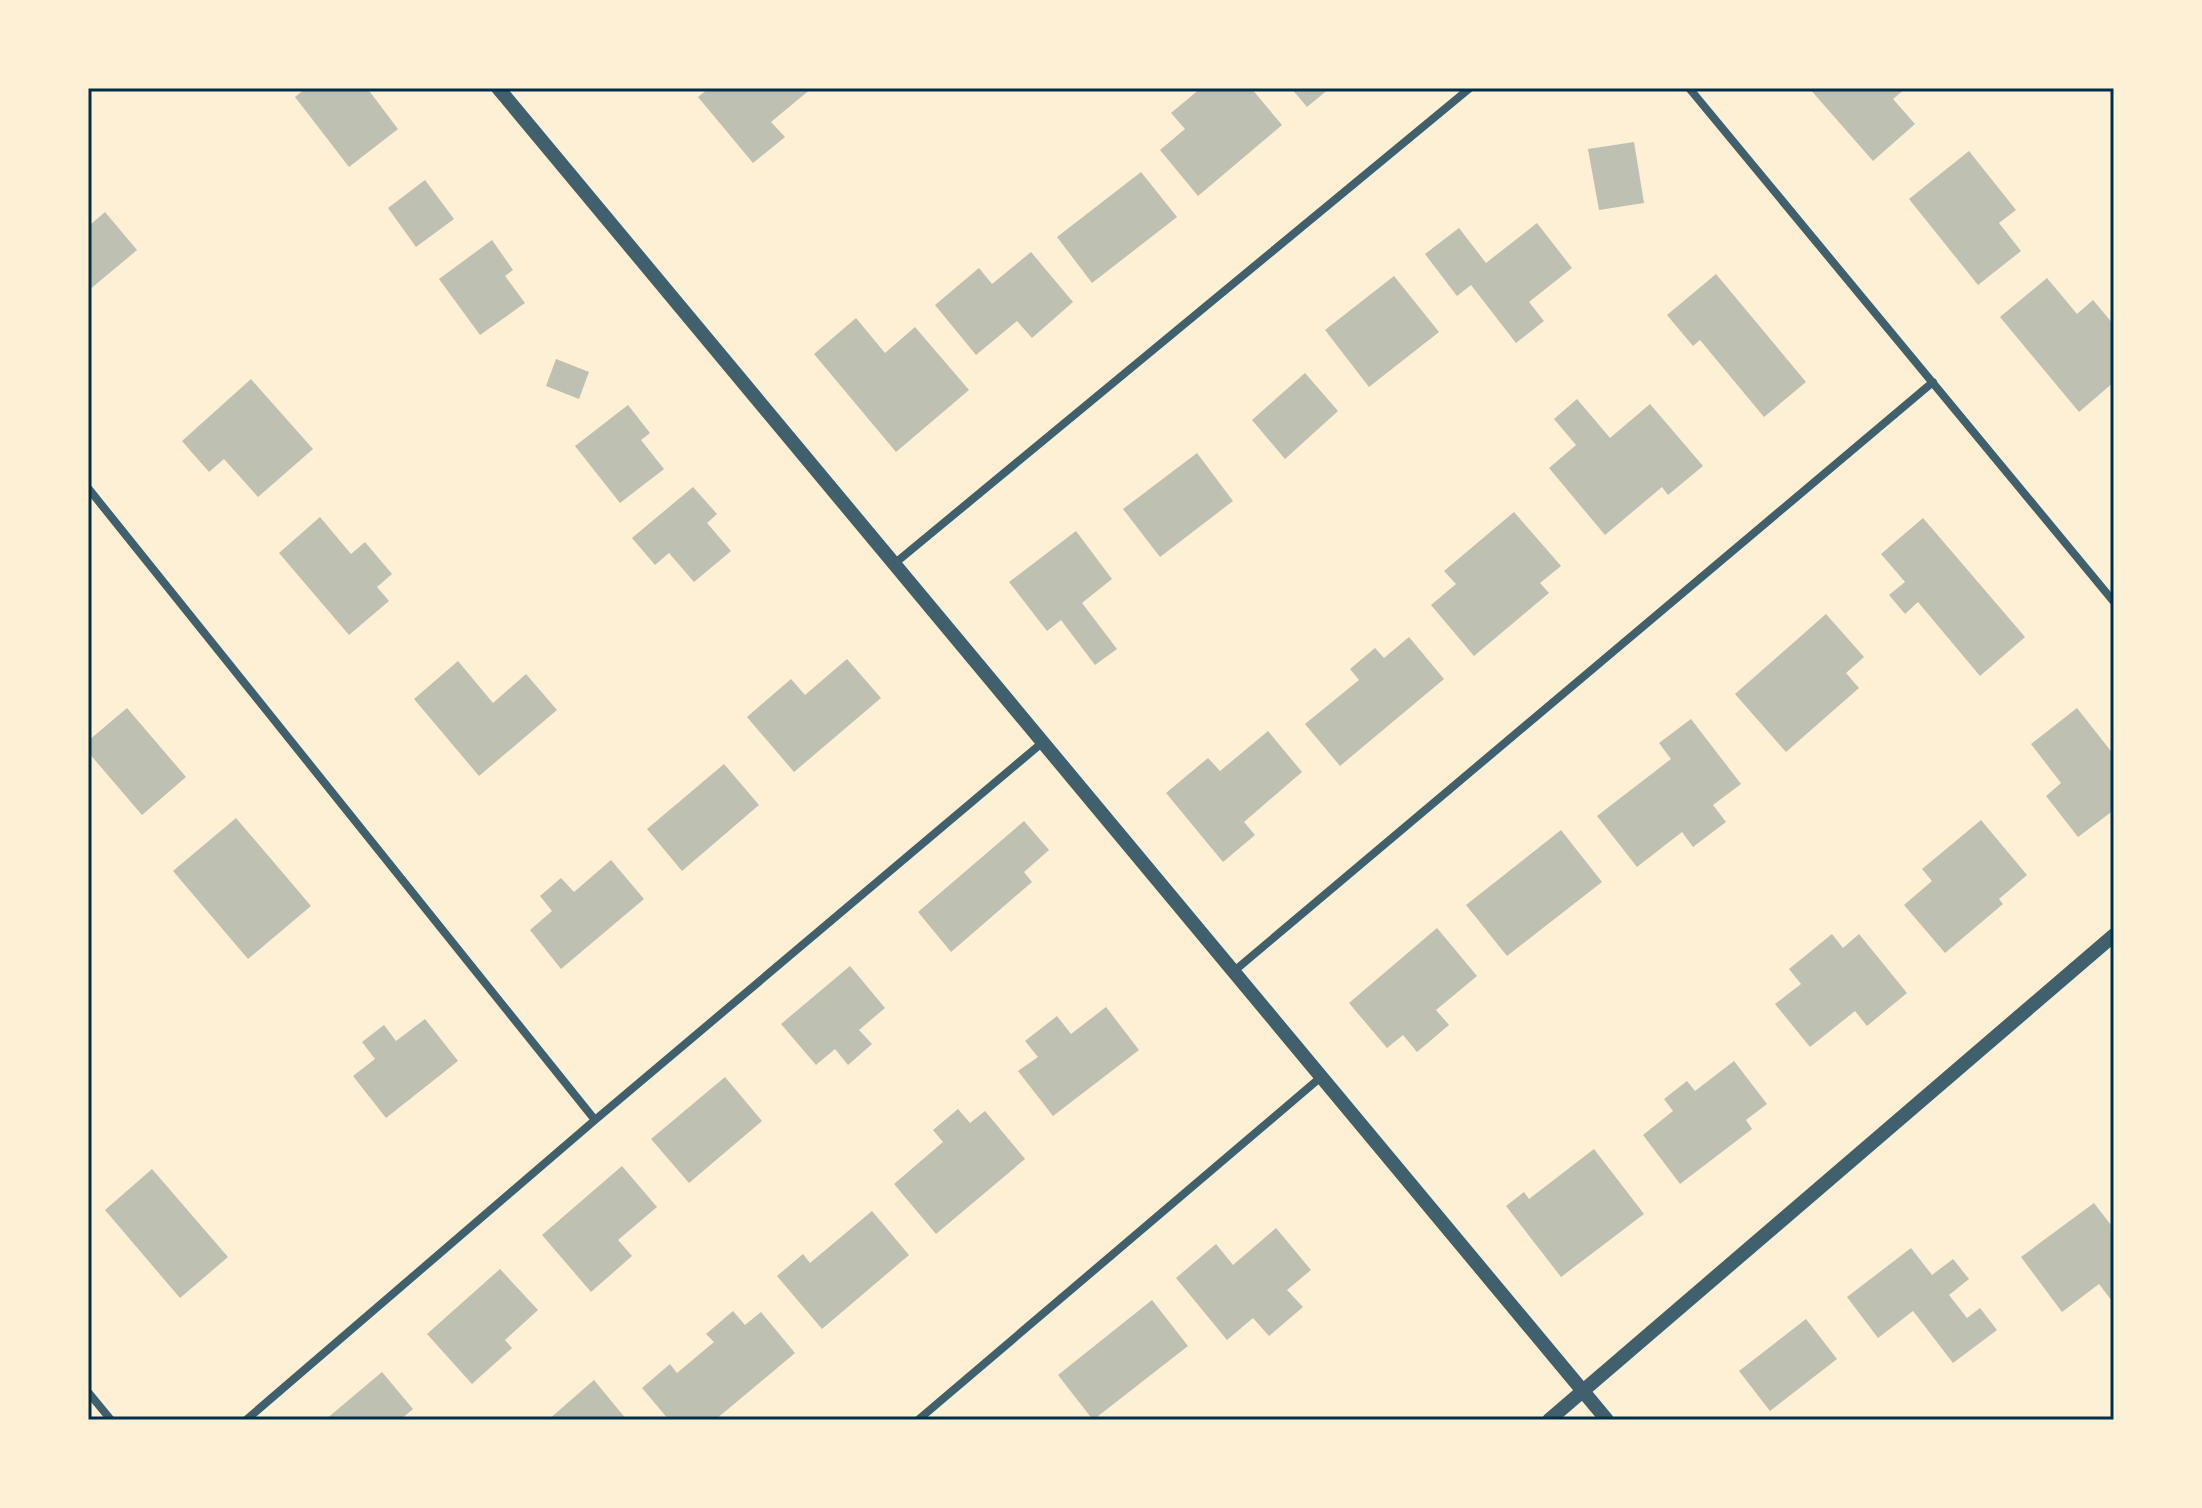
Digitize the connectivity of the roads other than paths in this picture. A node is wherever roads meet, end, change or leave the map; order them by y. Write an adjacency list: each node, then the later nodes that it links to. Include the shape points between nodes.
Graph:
1 (498, 88): 6 (street)
2 (1470, 88): 6 (street)
3 (1689, 88): 4 (street)
4 (1933, 382): 7 (street); 10 (street)
5 (88, 488): 12 (street)
6 (894, 564): 8 (street)
7 (2114, 602)
8 (1043, 742): 10 (street); 12 (street)
9 (2114, 935): 13 (street)
10 (1233, 972): 11 (street)
11 (1321, 1077): 13 (street); 17 (street)
12 (595, 1120): 16 (street)
13 (1583, 1391): 18 (street); 19 (street)
14 (88, 1392): 15 (street)
15 (111, 1420)
16 (246, 1420)
17 (918, 1420)
18 (1549, 1420)
19 (1607, 1420)

